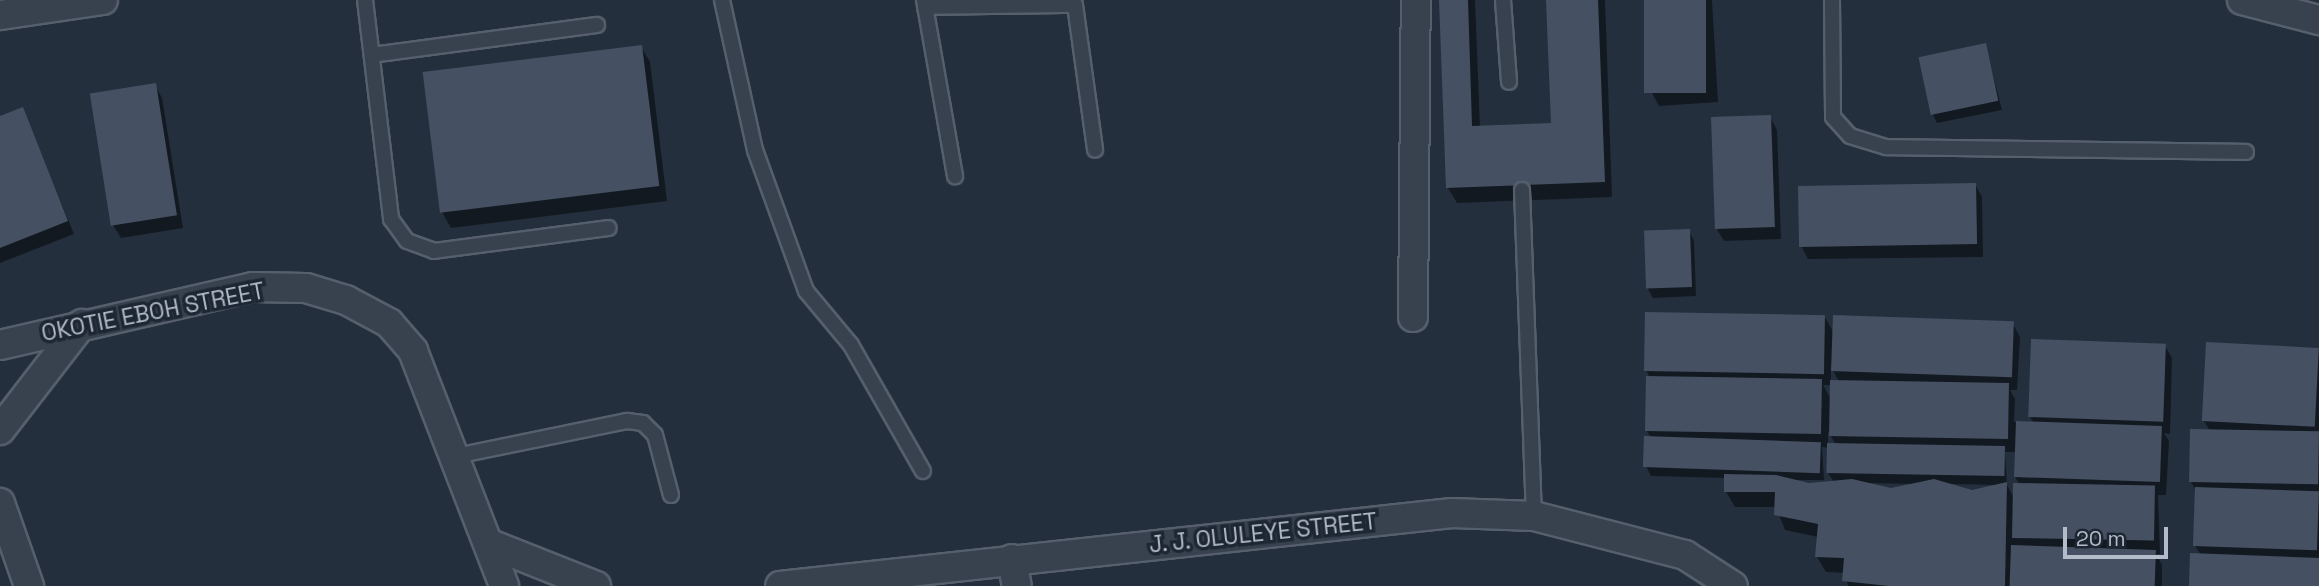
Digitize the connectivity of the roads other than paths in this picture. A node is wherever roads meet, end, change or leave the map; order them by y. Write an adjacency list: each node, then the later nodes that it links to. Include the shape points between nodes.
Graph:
1 (103, 0): 9 (street)
2 (365, 0): 12 (lane)
3 (722, 0): 24 (lane, via 755,150 806,291 851,345)
4 (1416, 0): 19 (street)
5 (1503, 0): 13 (lane)
6 (1832, 0): 15 (lane, via 1833,117 1850,136 1886,147)
7 (2242, 0): 10 (street)
8 (924, 4): 14 (lane, via 1075,5); 16 (lane)
9 (0, 15)
10 (2319, 20)
11 (597, 25): 12 (lane)
12 (372, 55): 18 (lane, via 391,219 407,242 435,251)
13 (1509, 82)
14 (1095, 150)
15 (2246, 152)
16 (955, 176)
17 (1522, 190): 27 (lane)
18 (608, 228)
19 (1413, 317)
20 (82, 324): 21 (street, OKOTIE EBOH STREET); 22 (street); 23 (street, OKOTIE EBOH STREET, via 253,287 306,288 346,300 389,323 413,351)
21 (0, 345)
22 (0, 430)
23 (456, 456): 25 (lane, via 627,421 643,423 655,435); 28 (street, OKOTIE EBOH STREET)
24 (923, 471)
25 (671, 495)
26 (0, 503): 30 (street)
27 (1534, 516): 29 (street, J. J. OLULEYE STREET, via 1452,513); 34 (street, J. J. OLULEYE STREET, via 1685,555)
28 (490, 544): 31 (street, OKOTIE EBOH STREET); 32 (street)
29 (1014, 572): 33 (street, J. J. OLULEYE STREET)
30 (29, 586)
31 (504, 586)
32 (596, 586)
33 (780, 586)
34 (1733, 586)

